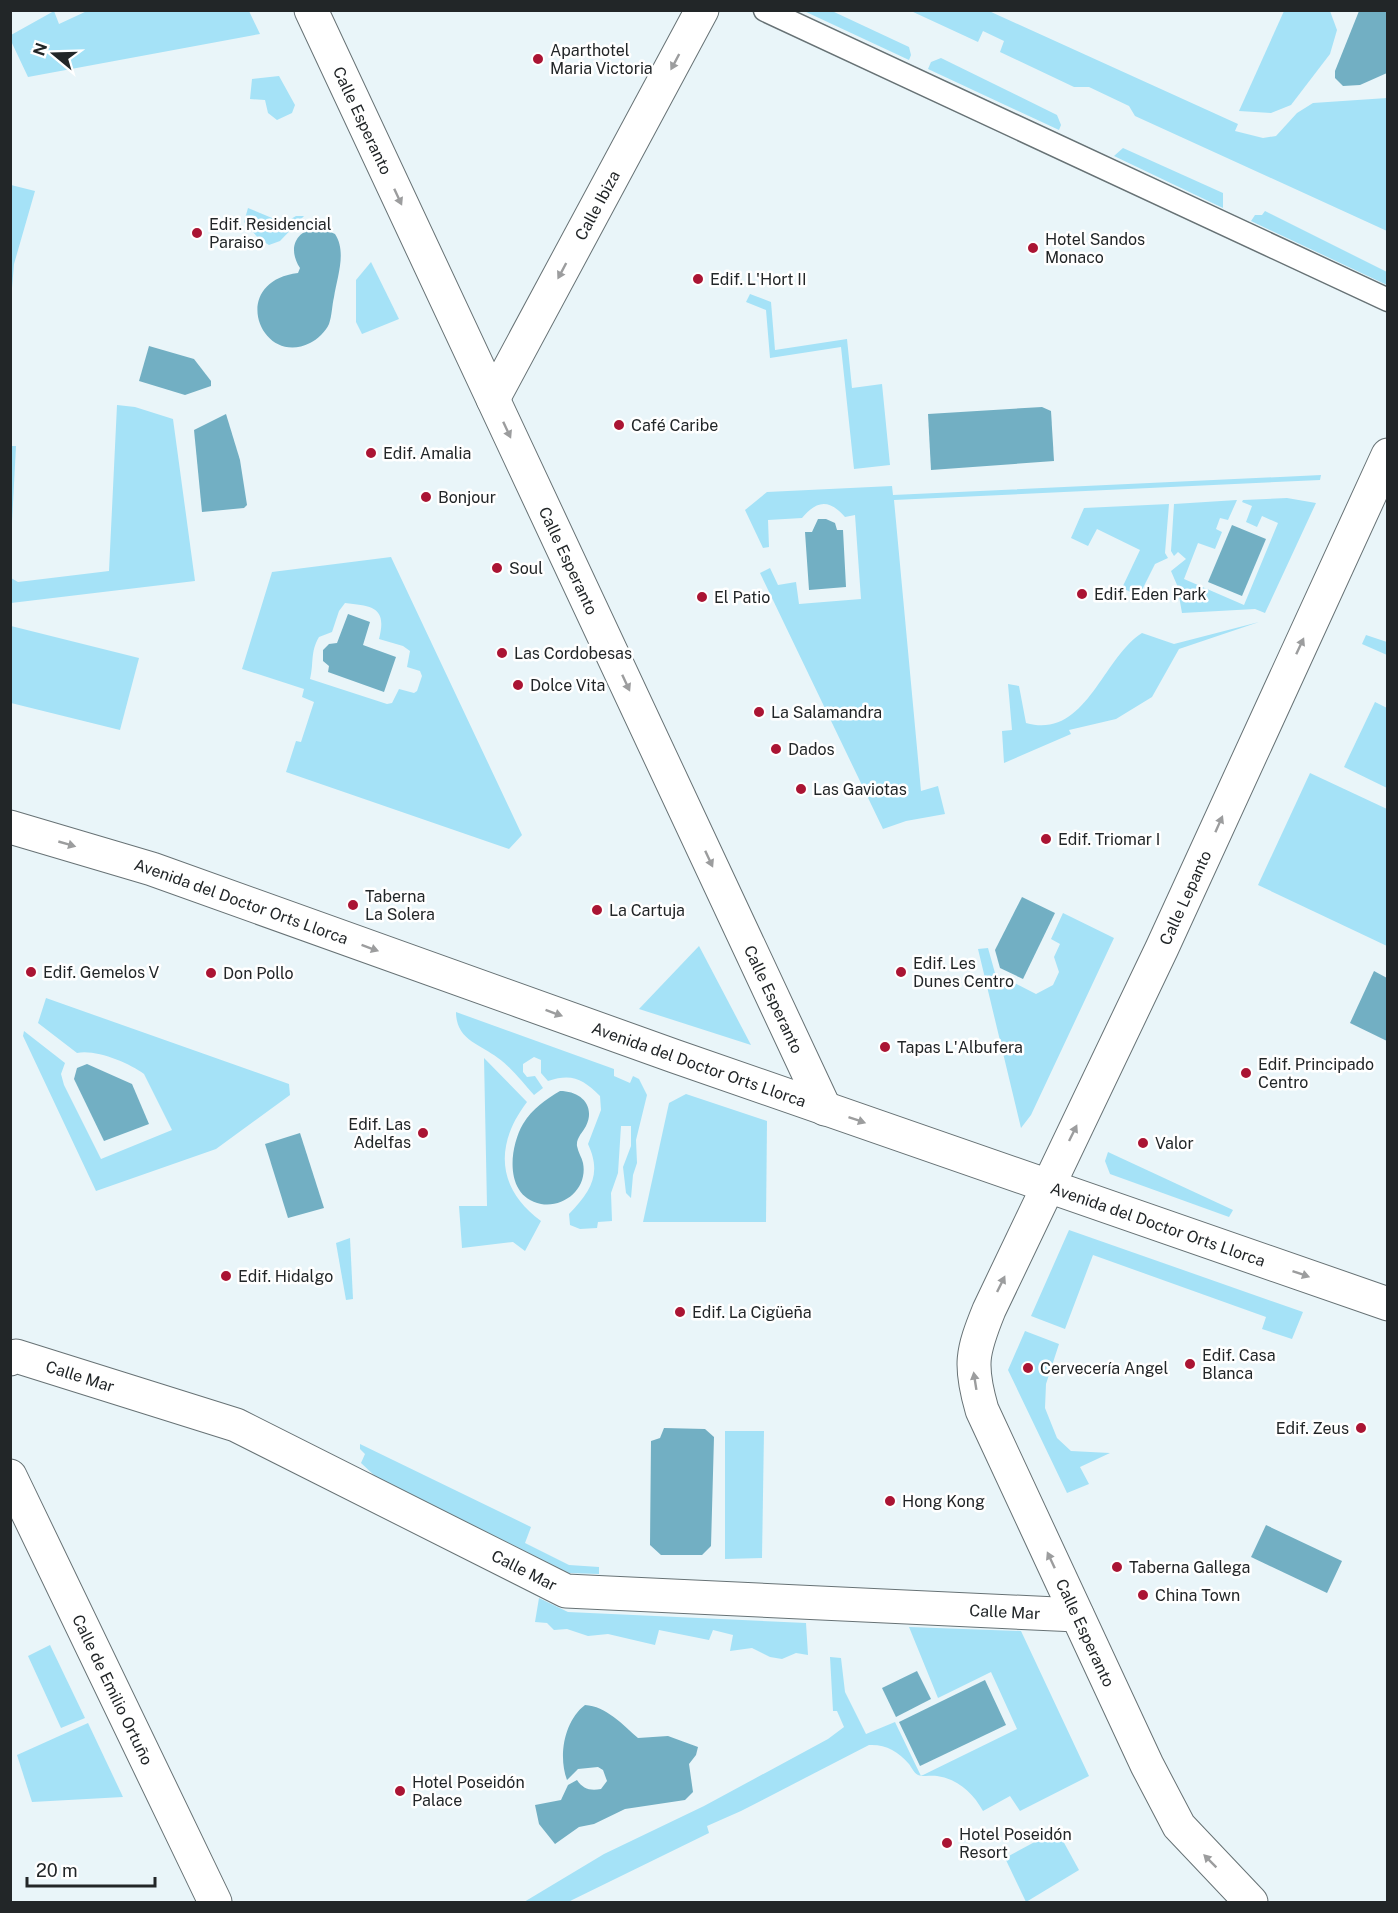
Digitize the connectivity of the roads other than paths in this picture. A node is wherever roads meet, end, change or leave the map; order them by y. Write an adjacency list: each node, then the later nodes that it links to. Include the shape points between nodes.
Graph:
1 (311, 10): 5 (street, Calle Esperanto, one-way to 5)
2 (702, 10): 5 (street, Calle Ibiza, one-way to 5)
3 (765, 10): 4 (lane)
4 (1388, 300)
5 (493, 399): 8 (street, Calle Esperanto, one-way to 8)
6 (1388, 455): 9 (street, Calle Lepanto, one-way to 6, via 1162,948)
7 (10, 827): 8 (street, Avenida del Doctor Orts Llorca, one-way to 8, via 153,869)
8 (825, 1108): 9 (street, Avenida del Doctor Orts Llorca, one-way to 9)
9 (1047, 1186): 10 (street, Avenida del Doctor Orts Llorca, one-way to 10); 11 (street, Calle Lepanto, one-way to 9)
10 (1388, 1304)
11 (978, 1337): 14 (street, Calle Esperanto, one-way to 11, via 982,1410 973,1367)
12 (10, 1359): 14 (street, Calle Mar, via 16,1356 236,1425 566,1591)
13 (10, 1476): 15 (street, Calle de Emilio Ortuño)
14 (1077, 1615): 16 (street, Calle Esperanto, one-way to 14, via 1179,1826)
15 (214, 1902)
16 (1251, 1902)

